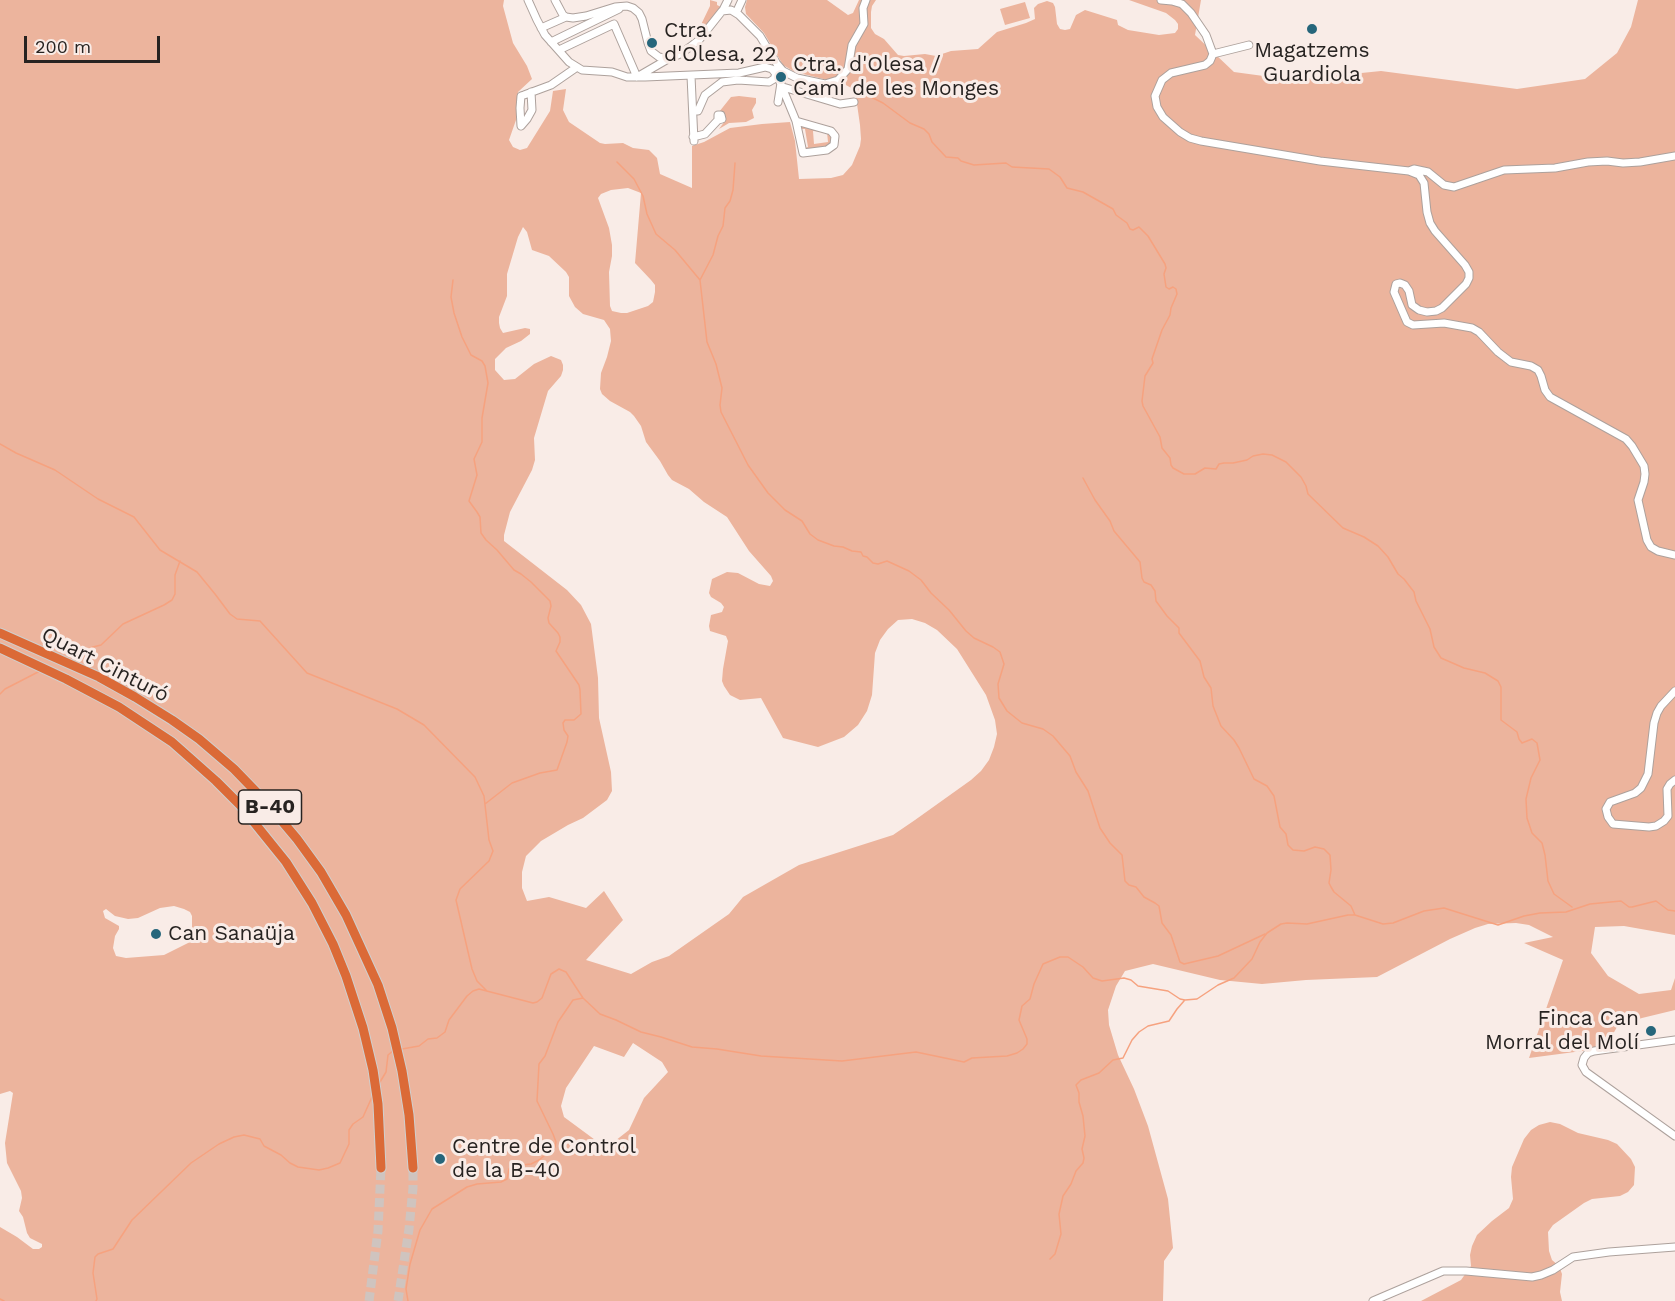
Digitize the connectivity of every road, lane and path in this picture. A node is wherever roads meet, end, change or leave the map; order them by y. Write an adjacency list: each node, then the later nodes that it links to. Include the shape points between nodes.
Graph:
1 (528, 0): 11 (street)
2 (555, 0): 10 (street)
3 (728, 0): 8 (street)
4 (742, 0): 9 (street)
5 (866, 0): 17 (street, via 863,28 852,45 848,69 838,80 821,84 797,78 783,71)
6 (1161, 0): 15 (street, via 1182,4 1191,13)
7 (625, 6): 10 (street, via 578,18); 12 (street); 16 (street, via 639,14 651,51)
8 (723, 10): 9 (street); 16 (street, via 697,42)
9 (736, 13): 17 (street, via 760,36)
10 (566, 17): 11 (street)
11 (540, 28): 12 (street)
12 (551, 42): 14 (street)
13 (1249, 45): 15 (street)
14 (559, 50): 18 (street); 21 (street, via 614,24)
15 (1213, 54): 30 (street, via 1205,64 1171,73 1162,80 1155,96 1163,117 1190,138 1320,161)
16 (668, 58): 21 (street)
17 (775, 61): 19 (street)
18 (577, 67): 21 (street); 23 (street, via 551,85)
19 (776, 74): 20 (street, via 765,67); 22 (street); 26 (street, via 770,82 722,82 705,95 698,111)
20 (691, 76): 21 (street); 26 (street)
21 (637, 77)
22 (782, 85): 24 (street); 25 (street, via 840,104); 28 (street)
23 (531, 92)
24 (778, 102)
25 (854, 102)
26 (694, 111): 27 (street, via 693,139 705,134)
27 (718, 120)
28 (796, 121): 28 (street, via 831,131 834,145 827,150 803,153)
29 (1675, 156): 30 (street, via 1640,162 1588,162 1504,170 1454,187 1444,185 1428,172)
30 (1409, 171): 31 (street, via 1419,175 1424,183 1430,223 1465,265 1469,278 1442,308 1427,312 1412,305 1405,285 1396,284 1394,292 1407,322 1472,328 1511,362 1538,370 1550,397 1626,439 1644,466 1638,500 1647,540 1658,551)
31 (1675, 555)
32 (0, 633): 39 (highway, Quart Cinturó / B-40, via 80,668 172,720 216,754 265,801 308,854 342,907 370,964 387,1011 405,1090)
33 (3, 650): 38 (highway, Quart Cinturó / B-40, via 118,706 172,742 255,822 286,862 322,923 346,976 363,1028 375,1087)
34 (1675, 691): 35 (street, via 1657,713 1648,774 1641,788 1610,802 1606,809 1608,817 1613,824 1656,826 1668,816 1667,789)
35 (1675, 780)
36 (1675, 1040): 37 (street, via 1594,1051 1587,1053 1582,1065 1586,1072)
37 (1675, 1136)
38 (381, 1168)
39 (413, 1168)
40 (1675, 1247): 41 (street, via 1573,1257 1532,1277 1443,1271)
41 (1373, 1301)

